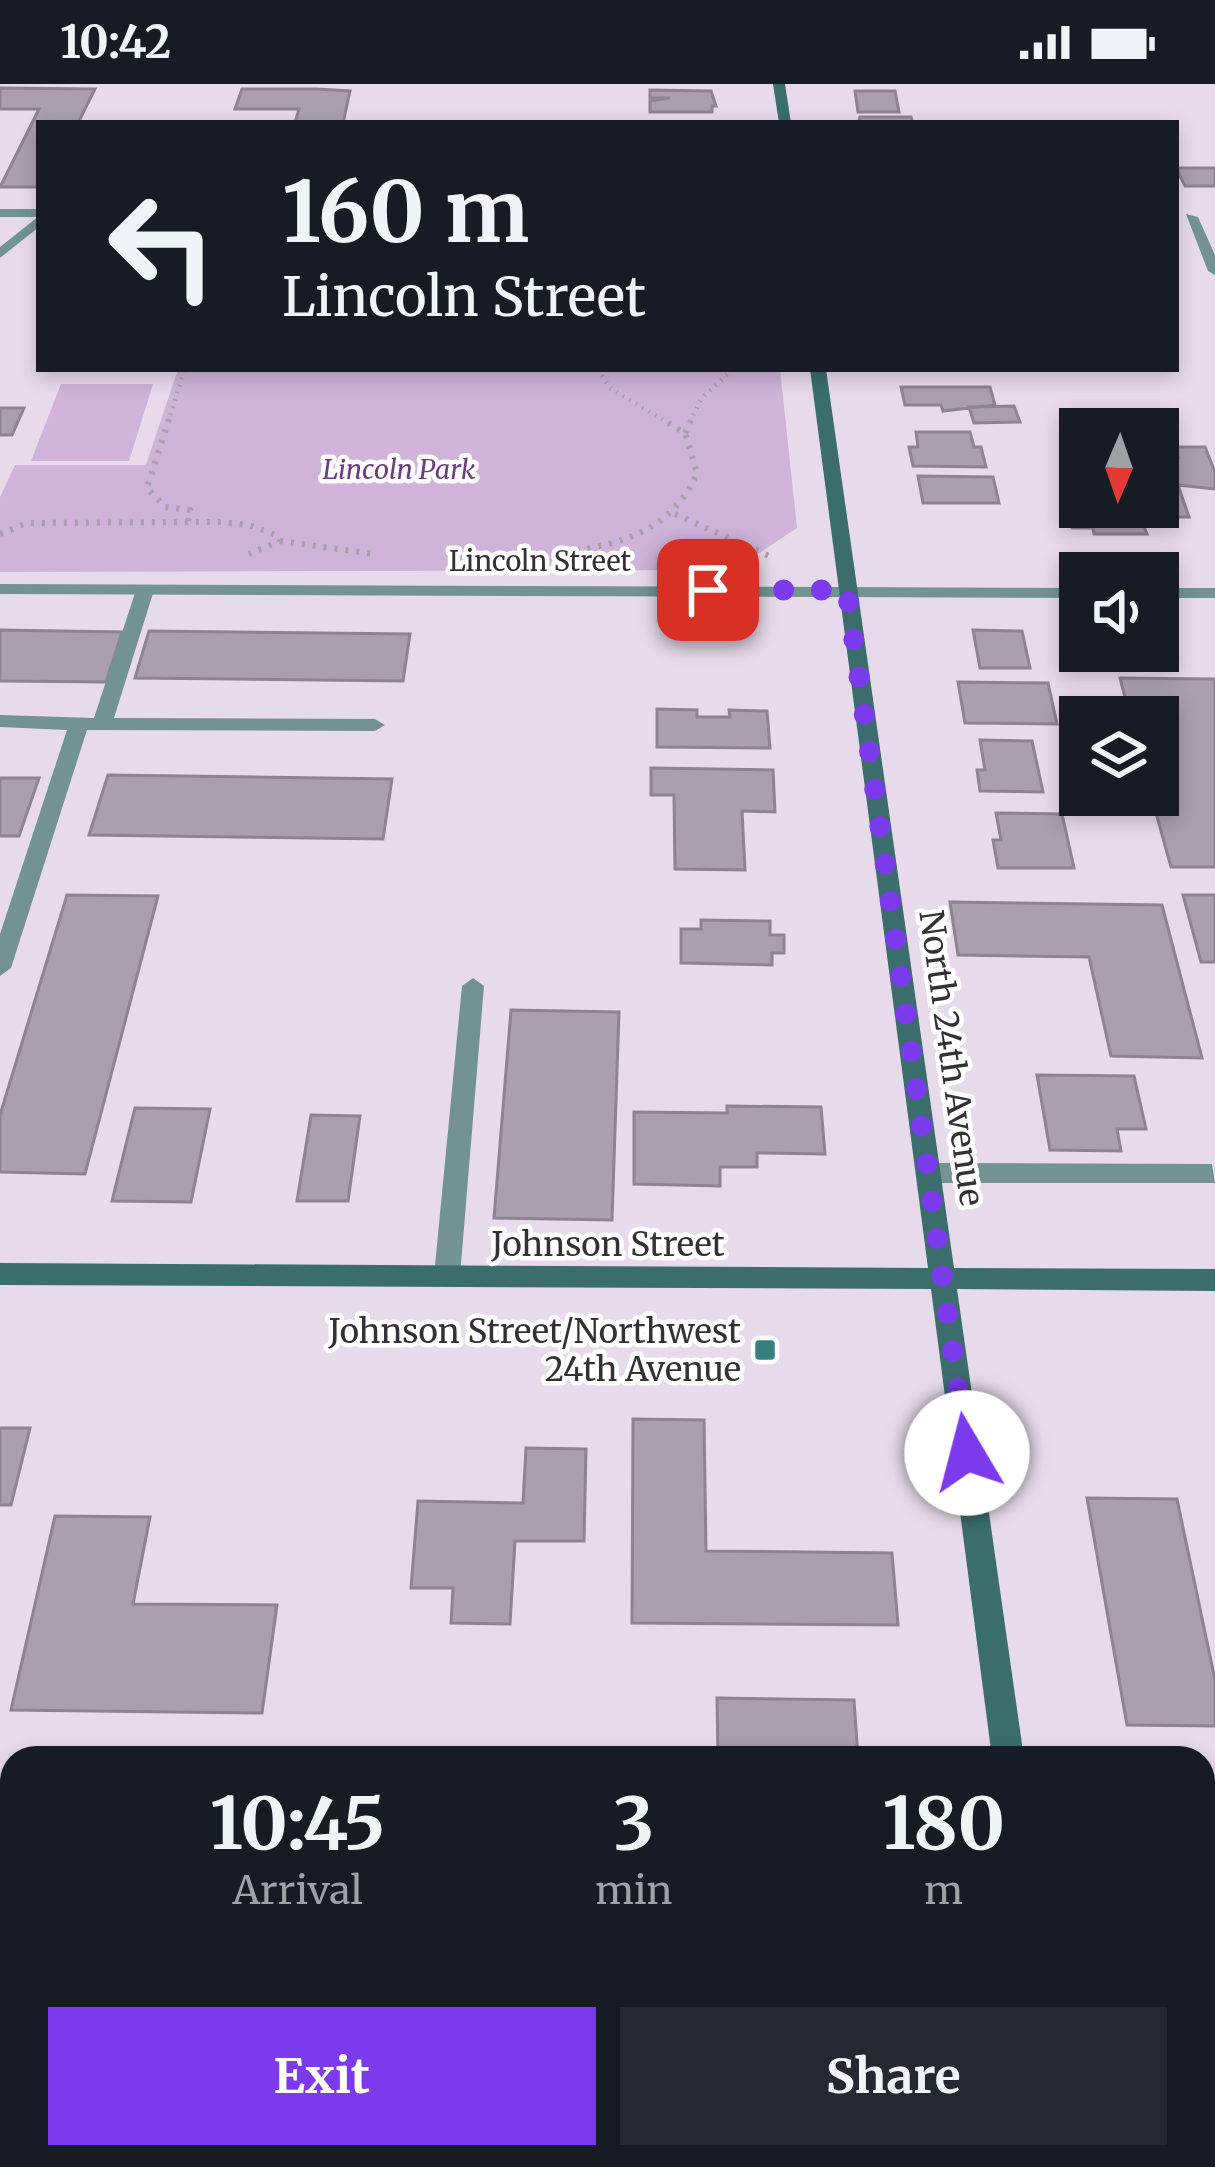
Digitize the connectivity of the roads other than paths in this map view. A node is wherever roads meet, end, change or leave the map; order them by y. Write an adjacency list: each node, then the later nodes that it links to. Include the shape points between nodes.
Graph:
1 (779, 84): 2 (street)
2 (784, 120)
3 (0, 213): 4 (street)
4 (36, 216)
5 (1183, 217): 6 (street); 9 (street)
6 (1215, 217)
7 (36, 219): 8 (street)
8 (2, 250)
9 (1215, 271)
10 (818, 372): 13 (street, North 24th Avenue)
11 (0, 589): 12 (street, Lincoln Street)
12 (145, 590): 13 (street, Lincoln Street); 19 (street)
13 (847, 590): 14 (street, Lincoln Street); 23 (street, North 24th Avenue)
14 (1059, 593)
15 (1179, 593): 16 (street)
16 (1215, 593)
17 (0, 722): 18 (street)
18 (79, 724): 19 (street); 21 (street)
19 (102, 724): 20 (street)
20 (375, 725)
21 (0, 968)
22 (473, 986): 26 (street)
23 (928, 1173): 24 (street); 27 (street, North 24th Avenue)
24 (1212, 1174)
25 (0, 1274): 26 (street, Johnson Street)
26 (447, 1276): 27 (street, Johnson Street)
27 (943, 1279): 28 (street, Johnson Street); 29 (street, North 24th Avenue)
28 (1215, 1280)
29 (1006, 1746)

